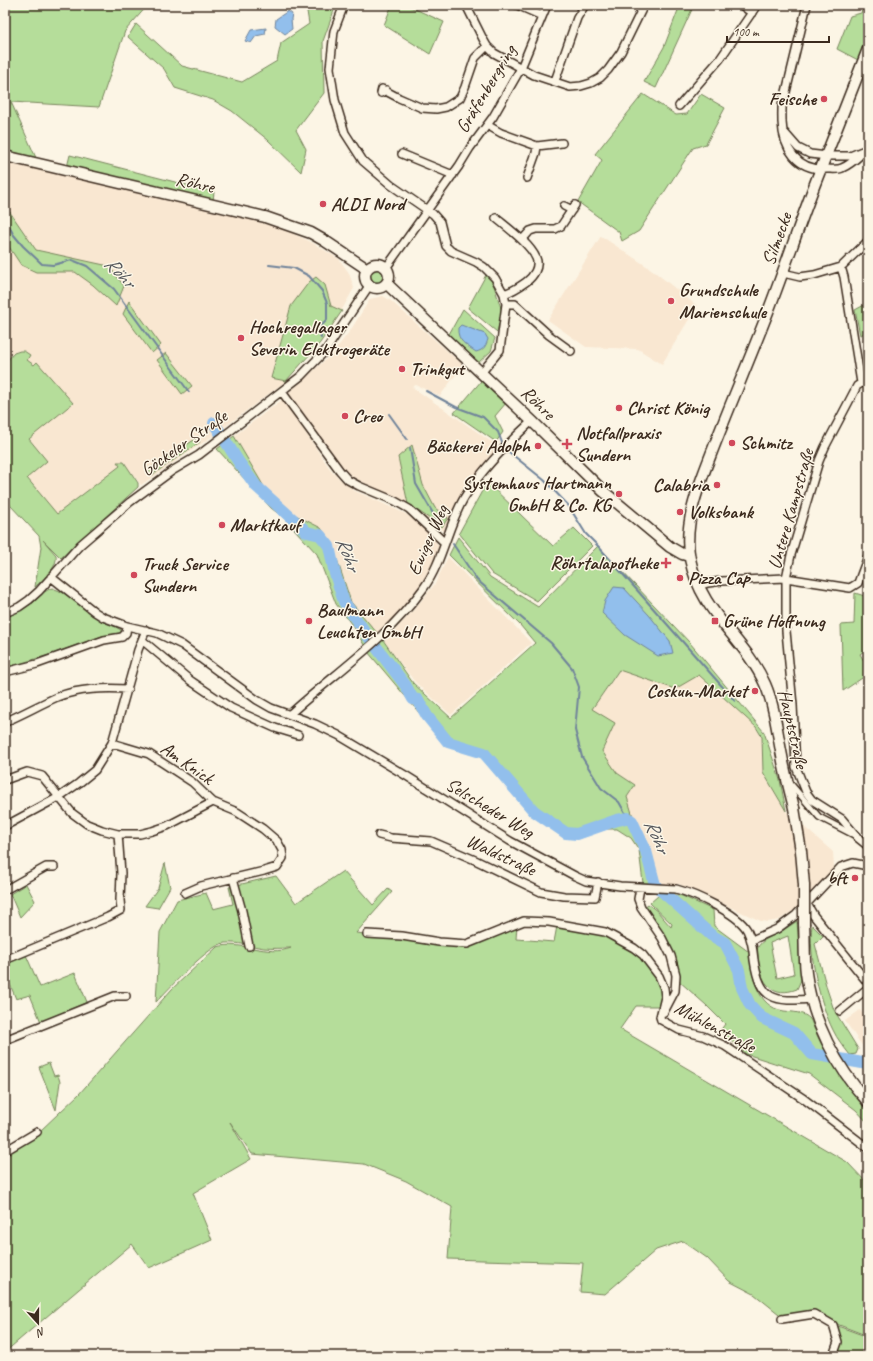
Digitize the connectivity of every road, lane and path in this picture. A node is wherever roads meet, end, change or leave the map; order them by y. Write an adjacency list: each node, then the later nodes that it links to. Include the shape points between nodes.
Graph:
1 (344, 5): 30 (street, via 334,31 330,68 345,133 363,161 391,185)
2 (466, 5): 12 (street)
3 (517, 5): 11 (street)
4 (547, 5): 11 (street, Gräfenbergring)
5 (585, 5): 15 (street, via 575,24)
6 (644, 5): 15 (street, via 618,56 600,78 576,87)
7 (741, 5): 10 (street)
8 (757, 5): 10 (street)
9 (807, 5): 19 (street, via 782,100)
10 (752, 13): 17 (street, via 720,58)
11 (542, 16): 14 (street, Gräfenbergring)
12 (487, 46): 14 (street, via 494,53); 16 (street, via 475,58 460,98 446,107 422,108)
13 (868, 49): 25 (main road, Silmecke)
14 (521, 68): 15 (street); 18 (street, Gräfenbergring)
15 (555, 81)
16 (386, 90)
17 (679, 106)
18 (487, 126): 21 (street); 27 (street, Gräfenbergring)
19 (783, 131): 25 (street, via 798,148 810,154); 26 (street, via 789,150 798,161)
20 (562, 143): 21 (street)
21 (537, 146): 28 (street)
22 (867, 149): 25 (street, via 850,156); 26 (street, via 841,168)
23 (402, 154): 27 (street)
24 (5, 156): 35 (main road, Röhre, via 265,218 311,234)
25 (827, 156): 26 (main road, Silmecke)
26 (820, 170): 37 (main road, Silmecke)
27 (453, 175): 30 (street, Gräfenbergring)
28 (527, 178)
29 (564, 206): 32 (street, via 573,208 561,226 555,229 530,231)
30 (427, 210): 36 (street, Gräfenbergring); 40 (street, via 440,222 446,246 484,267 495,278)
31 (496, 218): 32 (street)
32 (522, 240): 40 (street, via 537,259 537,269 530,279)
33 (868, 241): 34 (street)
34 (841, 267): 37 (street, via 800,277); 45 (street)
35 (367, 268): 36 (main road, via 377,264); 39 (main road, via 364,278)
36 (386, 268): 38 (main road, via 389,278)
37 (783, 273): 49 (main road, Silmecke, via 702,478 692,510)
38 (387, 284): 39 (main road, via 375,289); 43 (main road, Röhre)
39 (369, 286): 46 (street, Göckeler Straße, via 326,350)
40 (504, 294): 41 (street)
41 (506, 304): 42 (street, via 515,304); 43 (street, via 500,350)
42 (570, 351)
43 (481, 373): 47 (main road, Röhre)
44 (868, 379): 45 (street, Untere Kampstraße)
45 (861, 383): 52 (street, Untere Kampstraße, via 857,386 819,461)
46 (282, 392): 48 (street, via 348,480 409,509); 51 (street, Göckeler Straße, via 199,455 130,502 80,545)
47 (532, 421): 48 (street, Ewiger Weg, via 504,448 464,499); 49 (main road, Röhre, via 603,491 670,547)
48 (446, 543): 60 (street, Ewiger Weg, via 430,579 405,612 380,638)
49 (689, 556): 53 (main road, Hauptstraße)
50 (868, 556): 52 (street, via 860,580 853,587)
51 (51, 577): 54 (street, Göckeler Straße, via 29,600); 55 (street, Selscheder Weg, via 95,612)
52 (786, 578): 53 (street, via 722,581); 71 (street, Untere Kampstraße, via 786,631 796,768 808,796 842,819)
53 (698, 586): 64 (main road, Hauptstraße, via 707,603 745,651 766,685)
54 (5, 613)
55 (127, 626): 56 (street, Selscheder Weg); 58 (street, via 122,637 104,640 37,664)
56 (146, 630): 57 (street); 60 (street, Selscheder Weg, via 182,645 257,700)
57 (142, 640): 59 (street); 62 (street, via 191,681 231,708 275,728)
58 (5, 672)
59 (128, 689): 61 (street, via 106,688 57,697); 63 (street)
60 (290, 714): 76 (street, Selscheder Weg, via 338,735 510,841 575,876 586,881)
61 (5, 723)
62 (298, 735)
63 (112, 742): 66 (street, via 95,770); 67 (street, Am Knick, via 149,754 192,782)
64 (787, 778): 71 (street, via 820,817); 88 (main road, Hauptstraße, bridge, via 801,851 806,973)
65 (5, 780): 66 (street, Am Knick, via 26,772 42,776)
66 (59, 797): 68 (street); 69 (street, Am Knick, via 72,813 87,824)
67 (213, 802): 69 (street, Am Knick, via 167,826 140,834); 75 (street, via 237,812 263,829 277,841 282,850 283,858 276,867)
68 (5, 826)
69 (118, 834): 84 (street, via 121,910)
70 (379, 835): 76 (street, Waldstraße, via 431,841 541,892 595,897)
71 (855, 835): 72 (street, Untere Kampstraße)
72 (868, 846)
73 (868, 866): 80 (street, via 853,863 841,867)
74 (54, 867): 78 (street, via 46,867)
75 (233, 878): 79 (street); 83 (street)
76 (598, 882): 77 (street, Selscheder Weg)
77 (640, 888): 82 (street, Selscheder Weg, via 684,892 742,923); 90 (street, Mühlenstraße, via 638,899 641,907 662,938 671,956 676,975 675,991)
78 (5, 890)
79 (185, 893)
80 (807, 904): 82 (street, via 781,926); 85 (street)
81 (367, 934): 90 (street, via 467,944 524,921 556,923 606,932 638,952 659,976 665,997)
82 (752, 940): 88 (street, Selscheder Weg, via 757,976 765,991 789,1001)
83 (249, 946)
84 (5, 960)
85 (868, 983)
86 (868, 988): 89 (street)
87 (126, 996): 91 (street, via 116,996)
88 (812, 999): 92 (main road, Hauptstraße, via 828,1042 845,1073)
89 (840, 1011)
90 (661, 1020): 94 (street, Mühlenstraße, via 679,1030 703,1036 725,1046 804,1099)
91 (5, 1040)
92 (868, 1102)
93 (37, 1132): 95 (street)
94 (868, 1148)
95 (5, 1151)
96 (782, 1319): 97 (street, via 814,1314 833,1325 838,1342)
97 (833, 1356)

